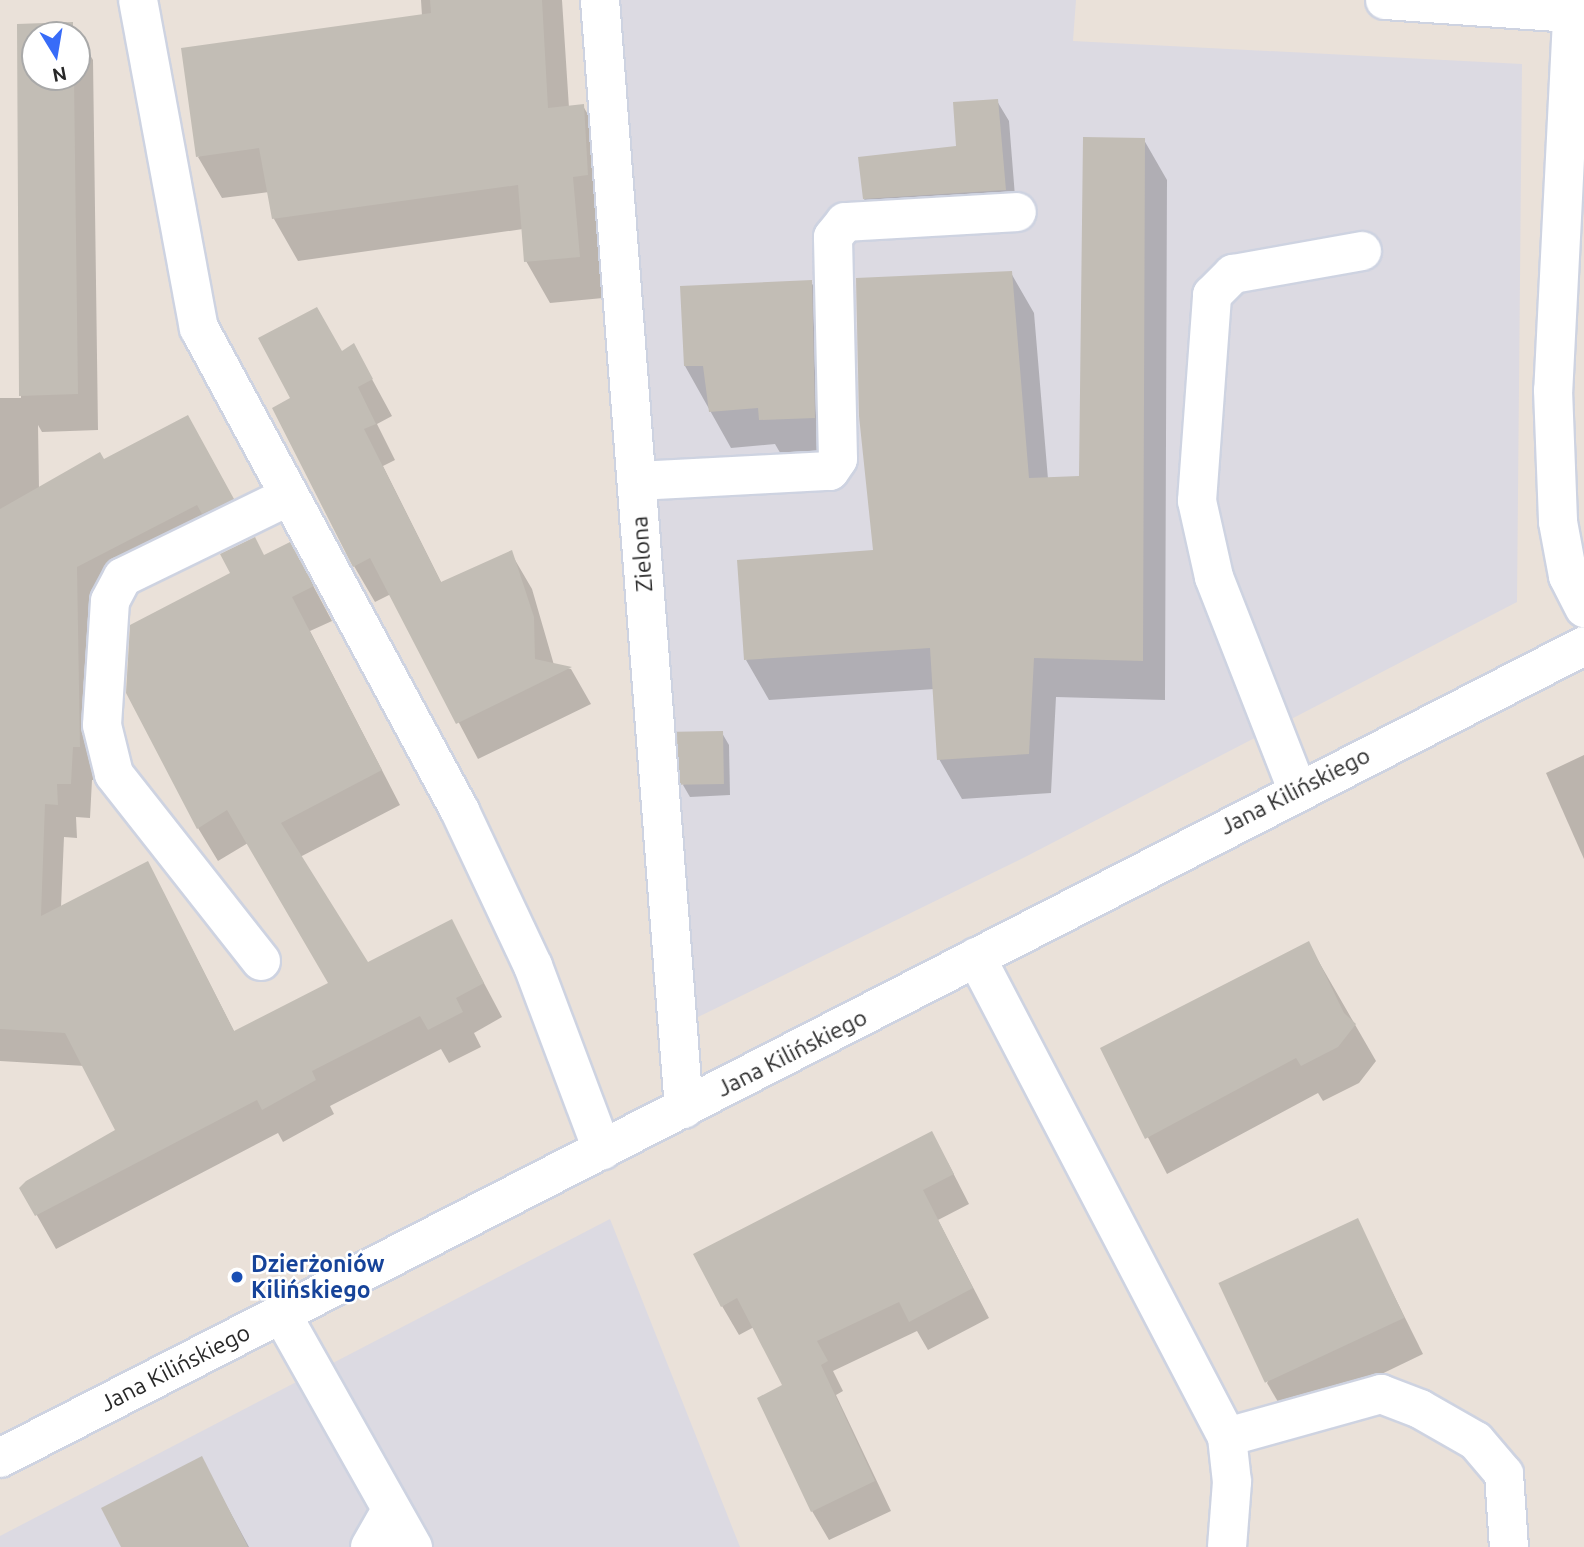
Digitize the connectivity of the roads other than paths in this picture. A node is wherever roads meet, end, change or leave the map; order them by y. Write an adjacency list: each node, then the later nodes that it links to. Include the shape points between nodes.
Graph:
1 (138, 0): 8 (street, via 199,328)
2 (600, 0): 7 (street, Zielona)
3 (1385, 0): 4 (street)
4 (1573, 7): 9 (street, via 1553,390 1558,522 1567,576)
5 (1017, 212): 7 (street, via 845,222 833,237 838,459 830,471)
6 (1362, 251): 11 (street, via 1233,274 1212,295 1197,501 1214,577)
7 (637, 481): 14 (street, Zielona)
8 (289, 496): 13 (street, via 123,577 109,615 103,725 114,774); 15 (street, via 466,823 533,965)
9 (1584, 608)
10 (1584, 646): 11 (street, Jana Kilińskiego)
11 (1297, 789): 12 (street, Jana Kilińskiego)
12 (976, 957): 14 (street, Jana Kilińskiego); 17 (street)
13 (261, 961)
14 (684, 1109): 15 (street, Jana Kilińskiego)
15 (602, 1150): 16 (street, Jana Kilińskiego)
16 (281, 1313): 18 (street, Jana Kilińskiego); 19 (street)
17 (1227, 1437): 22 (street, via 1232,1482); 23 (street, via 1381,1394 1420,1409 1476,1441 1504,1474)
18 (0, 1458)
19 (390, 1511): 20 (street); 21 (street)
20 (370, 1547)
21 (412, 1547)
22 (1227, 1547)
23 (1509, 1547)

